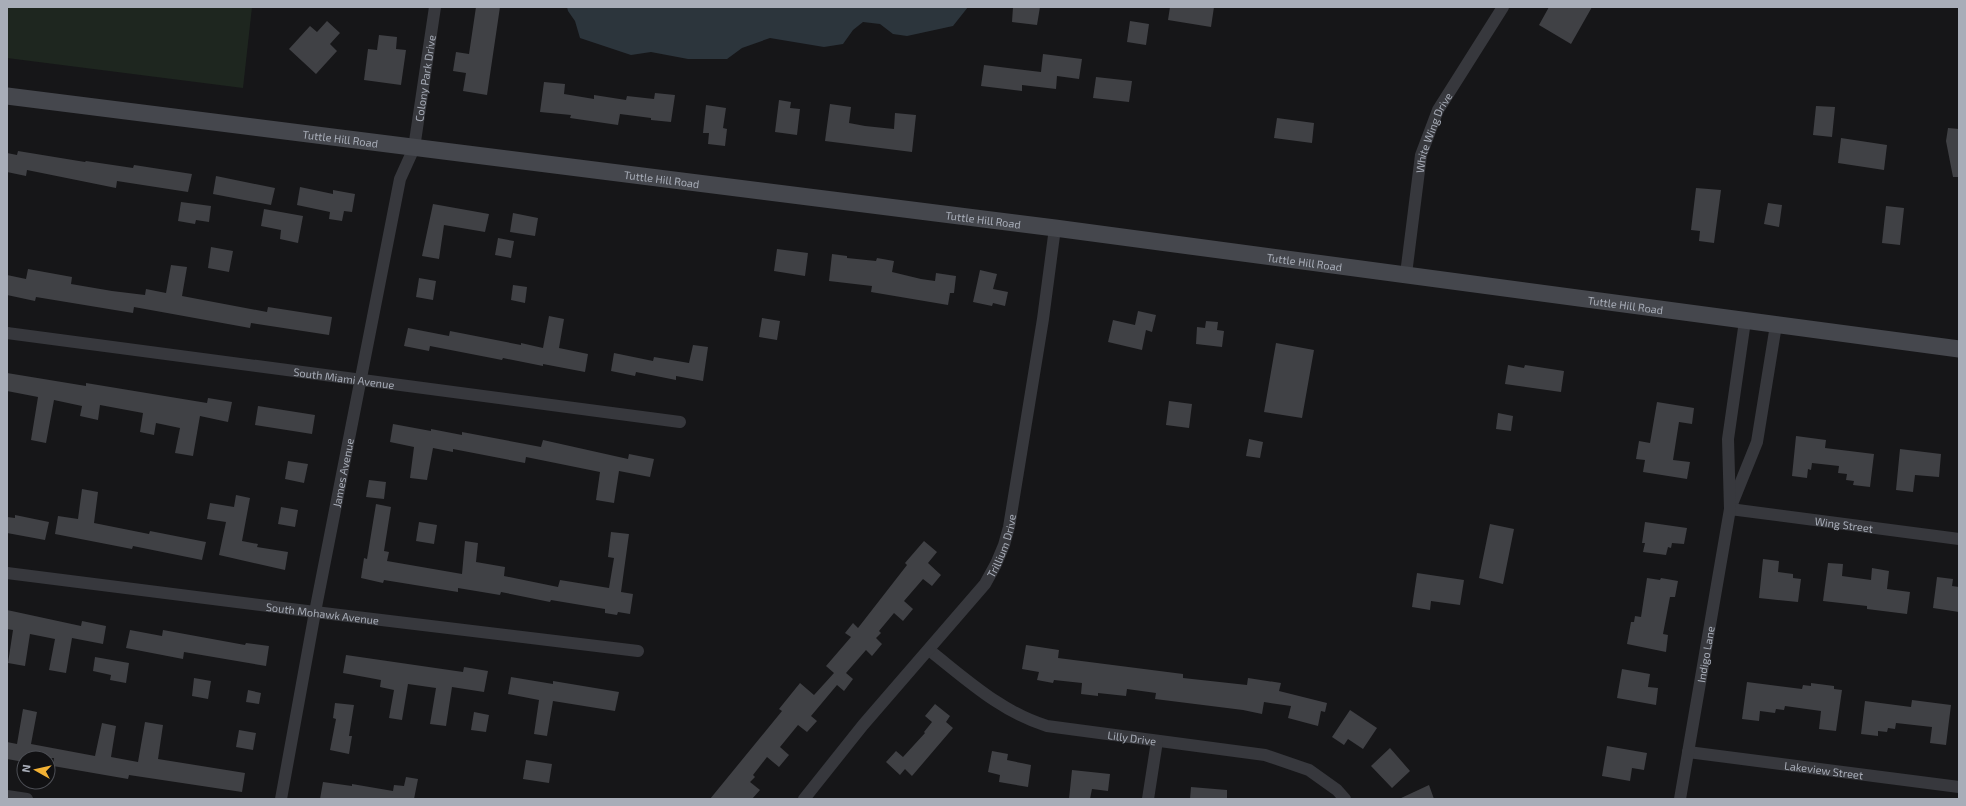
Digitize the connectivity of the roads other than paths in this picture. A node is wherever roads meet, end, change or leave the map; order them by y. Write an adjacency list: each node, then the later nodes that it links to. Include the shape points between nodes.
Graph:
1 (435, 7): 4 (street, Colony Park Drive)
2 (1503, 7): 6 (street, White Wing Drive, via 1438,110 1422,155)
3 (7, 96): 4 (main road, Tuttle Hill Road)
4 (414, 148): 5 (main road, Tuttle Hill Road); 11 (street, James Avenue, via 400,179)
5 (1055, 228): 6 (main road, Tuttle Hill Road); 17 (street, Trillium Drive, via 1043,319 1004,545 985,584)
6 (1406, 274): 7 (main road, Tuttle Hill Road)
7 (1744, 321): 8 (main road, Tuttle Hill Road); 13 (street, Indigo Lane, via 1728,439)
8 (1776, 325): 10 (main road, Tuttle Hill Road); 13 (street, Indigo Lane, via 1757,442)
9 (7, 333): 11 (street, South Miami Avenue)
10 (1959, 349)
11 (360, 381): 12 (street, South Miami Avenue); 16 (street, James Avenue)
12 (680, 422)
13 (1730, 509): 14 (street, Wing Street); 20 (street, Indigo Lane)
14 (1959, 539)
15 (7, 573): 16 (street, South Mohawk Avenue)
16 (316, 612): 18 (street, South Mohawk Avenue); 24 (street, James Avenue)
17 (930, 650): 19 (street, Lilly Drive, via 1006,709 1031,721 1047,726); 25 (street, Trillium Drive)
18 (638, 651)
19 (1157, 741): 26 (street); 27 (street, Lilly Drive, via 1265,755 1308,770 1337,790)
20 (1688, 752): 21 (street, Lakeview Street); 28 (street, Indigo Lane)
21 (1959, 787)
22 (7, 796): 23 (street)
23 (27, 799)
24 (281, 799)
25 (804, 799)
26 (1148, 799)
27 (1345, 799)
28 (1680, 799)

